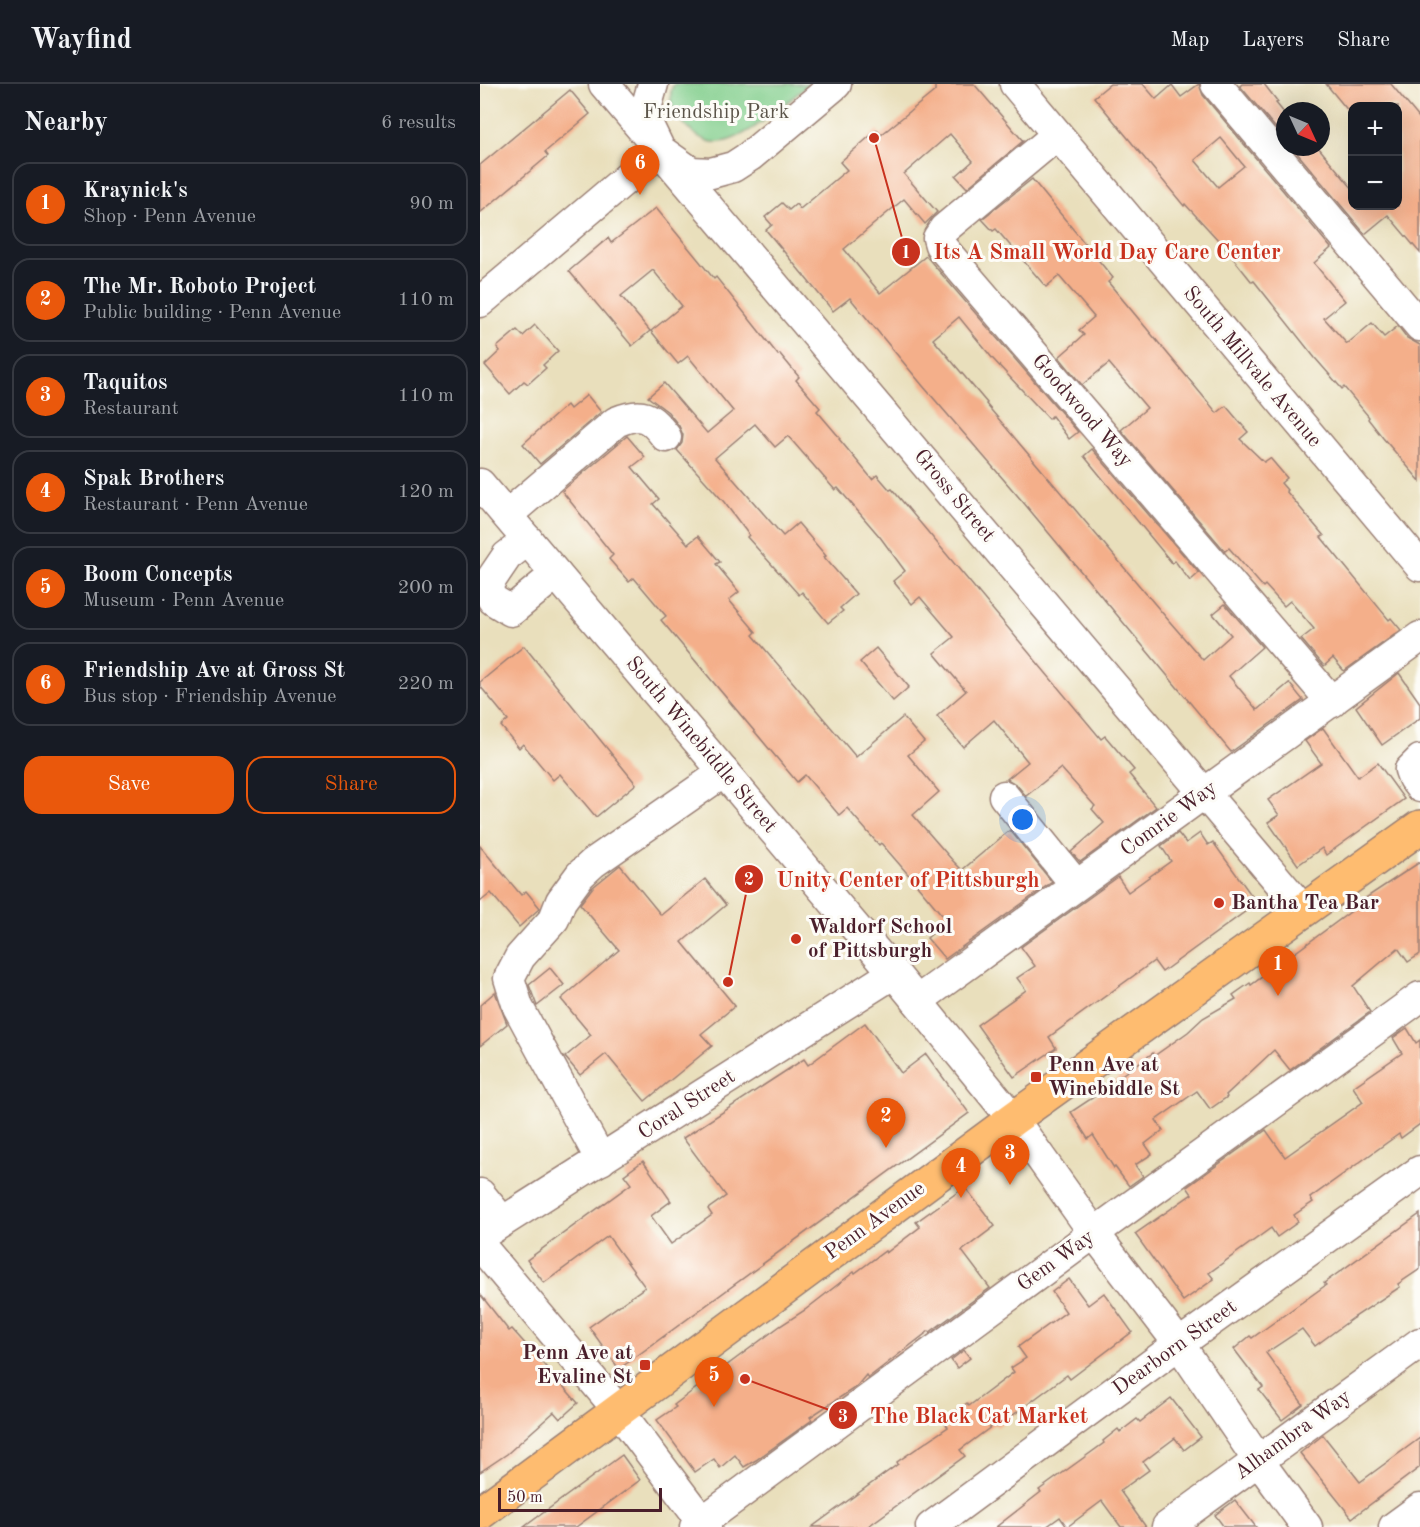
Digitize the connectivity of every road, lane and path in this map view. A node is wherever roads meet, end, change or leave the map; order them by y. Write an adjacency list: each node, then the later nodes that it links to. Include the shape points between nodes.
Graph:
1 (604, 84): 7 (street, Gross Street)
2 (653, 84): 7 (street, via 646,121)
3 (836, 84): 7 (street, via 733,167 711,173 691,172)
4 (1015, 84): 6 (street, South Millvale Avenue)
5 (1216, 84): 9 (street)
6 (1057, 135): 14 (street, South Millvale Avenue); 18 (street, Goodwood Way, via 944,229 938,238 940,245)
7 (660, 150): 8 (street); 22 (street, Gross Street)
8 (480, 302)
9 (1420, 327)
10 (666, 437): 12 (street, via 653,421 641,417 616,422)
11 (480, 484): 12 (street, South Winebiddle Street)
12 (507, 515): 13 (street, South Winebiddle Street)
13 (528, 540): 15 (street, South Winebiddle Street); 16 (street, via 507,556 486,587)
14 (1420, 566)
15 (556, 574): 16 (street, via 511,611); 20 (street, South Winebiddle Street)
16 (486, 606)
17 (1420, 638): 18 (street, Comrie Way)
18 (1332, 702): 22 (street, Comrie Way)
19 (1420, 760): 21 (street, via 1410,770)
20 (724, 772): 27 (street, South Winebiddle Street); 31 (street, via 593,863 561,901 554,919 520,957 509,978 518,1007)
21 (1420, 787)
22 (1205, 793): 25 (street, Comrie Way); 26 (street, Gross Street)
23 (1004, 796): 25 (street)
24 (1420, 827): 26 (main road, Penn Avenue)
25 (1077, 885): 29 (street, Comrie Way)
26 (1303, 910): 30 (main road, Penn Avenue)
27 (894, 973): 29 (street, South Winebiddle Street); 31 (street, Coral Street)
28 (1420, 997): 35 (street, Gem Way)
29 (917, 1001): 30 (street, South Winebiddle Street)
30 (1013, 1119): 35 (street, South Winebiddle Street); 39 (main road, Penn Avenue)
31 (601, 1160): 34 (street, Coral Street)
32 (1420, 1171): 38 (street, Dearborn Street)
33 (480, 1194): 34 (street)
34 (491, 1229)
35 (1094, 1233): 38 (street, South Winebiddle Street); 43 (street, Gem Way)
36 (480, 1245): 39 (street)
37 (1420, 1343): 40 (street, Alhambra Way)
38 (1179, 1344): 40 (street, South Winebiddle Street); 44 (street, Dearborn Street)
39 (618, 1410): 42 (main road, Penn Avenue); 43 (street)
40 (1258, 1460): 45 (street, Alhambra Way); 46 (street, South Winebiddle Street)
41 (1420, 1508): 47 (street)
42 (480, 1513)
43 (701, 1525)
44 (931, 1527)
45 (1167, 1527)
46 (1307, 1527)
47 (1394, 1527)

